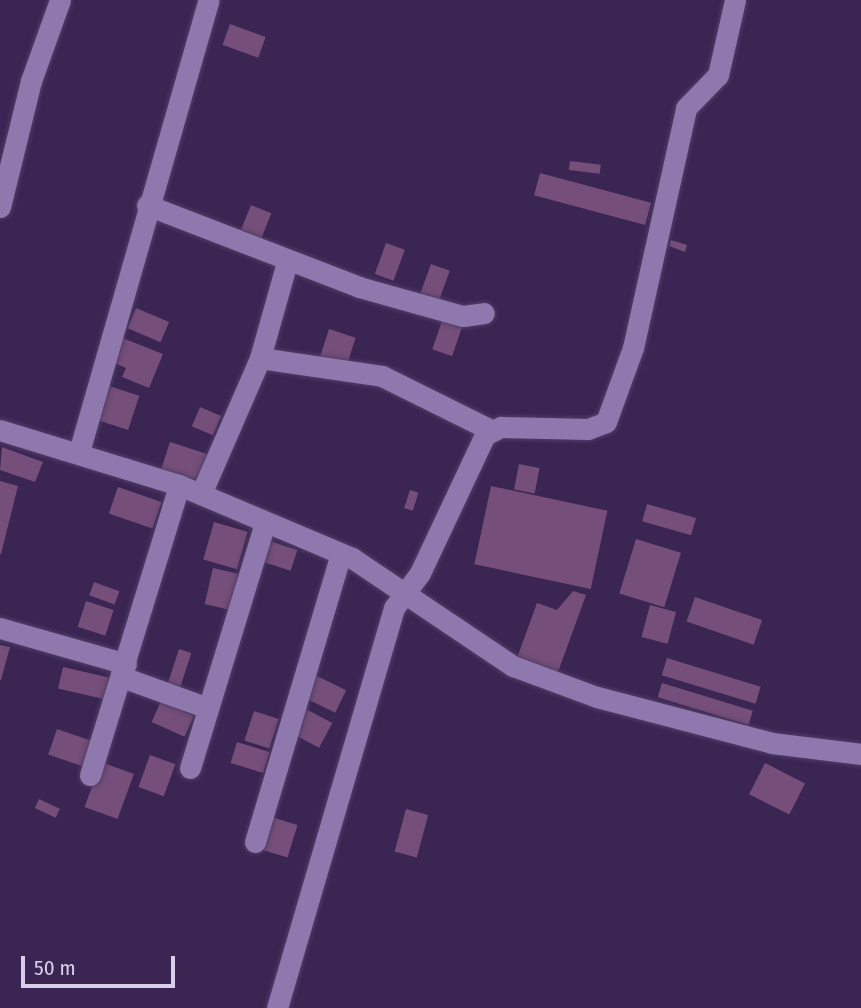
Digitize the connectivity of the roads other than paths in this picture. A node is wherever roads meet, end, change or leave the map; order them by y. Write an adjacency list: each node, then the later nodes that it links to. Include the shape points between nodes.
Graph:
1 (60, 0): 5 (street, via 30,81)
2 (209, 0): 4 (street)
3 (735, 0): 10 (street, via 718,75 686,108 633,348 606,422 588,429)
4 (147, 205): 6 (street); 11 (street)
5 (0, 207)
6 (287, 262): 7 (street, via 463,316); 8 (street)
7 (484, 313)
8 (260, 358): 10 (street, via 382,376); 13 (street)
9 (0, 430): 11 (street)
10 (491, 430): 16 (street)
11 (79, 452): 12 (street)
12 (179, 485): 13 (street); 18 (street)
13 (201, 494): 14 (street)
14 (265, 522): 15 (street); 19 (street)
15 (341, 554): 16 (street); 23 (street)
16 (405, 593): 20 (street, via 480,650 597,697 772,743); 24 (street, via 379,655)
17 (0, 628): 18 (street)
18 (124, 671): 19 (street); 22 (street)
19 (208, 708): 21 (street)
20 (861, 754)
21 (190, 768)
22 (90, 775)
23 (255, 842)
24 (277, 1008)

